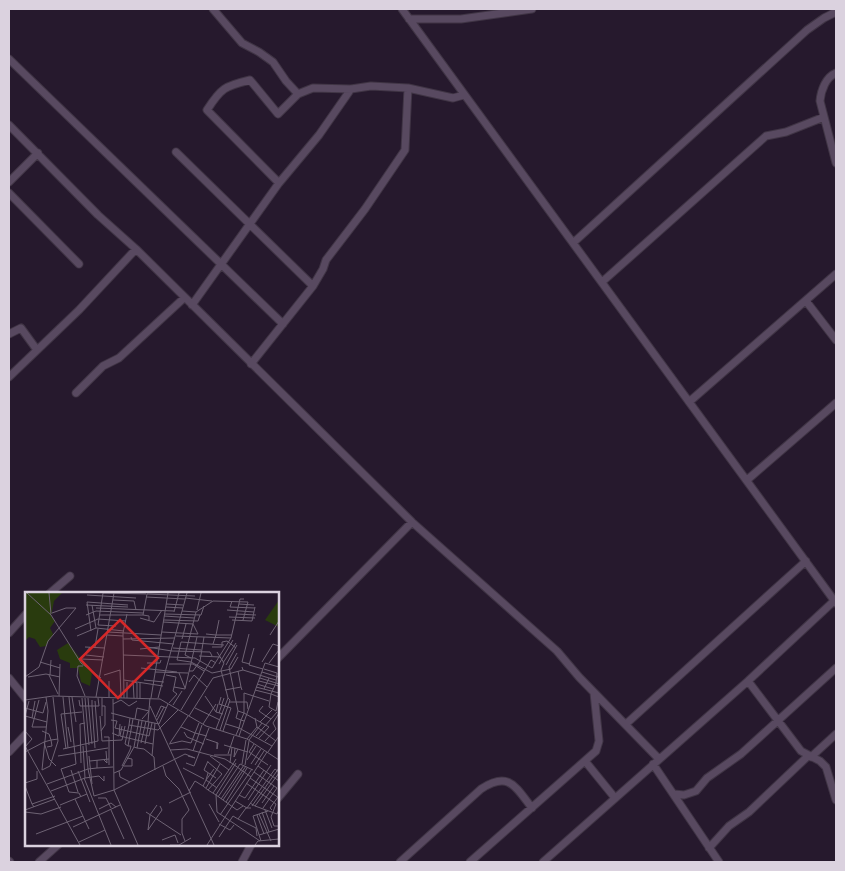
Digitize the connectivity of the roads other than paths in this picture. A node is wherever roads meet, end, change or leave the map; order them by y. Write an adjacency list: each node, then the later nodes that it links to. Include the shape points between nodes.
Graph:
1 (213, 9): 10 (street, via 242,43 273,62)
2 (402, 9): 5 (street)
3 (532, 9): 5 (street, via 461,19)
4 (836, 12): 21 (street, via 807,30)
5 (409, 20): 11 (street)
6 (9, 59): 24 (street)
7 (836, 73): 12 (street, via 830,76 820,93)
8 (408, 88): 9 (street, via 371,86); 11 (street, via 453,98); 27 (street, via 404,150 326,260)
9 (351, 89): 10 (street, via 313,88); 18 (street, via 319,135)
10 (298, 94): 18 (street, via 278,114 250,80 229,85 207,110)
11 (464, 95): 21 (street)
12 (824, 117): 16 (street); 26 (street, via 766,136)
13 (9, 125): 15 (street)
14 (176, 152): 20 (street)
15 (38, 153): 17 (street); 22 (street)
16 (836, 163)
17 (9, 182)
18 (279, 183): 20 (street)
19 (9, 193): 23 (street)
20 (250, 223): 24 (street); 27 (street)
21 (573, 243): 26 (street)
22 (136, 249): 28 (street); 34 (street)
23 (79, 264)
24 (220, 265): 30 (street); 31 (street)
25 (836, 274): 29 (street)
26 (602, 282): 38 (street)
27 (313, 286): 31 (street)
28 (184, 298): 30 (street); 37 (street)
29 (806, 302): 33 (street); 38 (street)
30 (192, 305): 35 (street)
31 (283, 324): 35 (street)
32 (9, 334): 34 (street, via 21,328)
33 (836, 340)
34 (37, 350): 36 (street)
35 (251, 364): 41 (street)
36 (9, 377)
37 (76, 393)
38 (689, 402): 40 (street)
39 (836, 403): 40 (street)
40 (747, 480): 42 (street)
41 (412, 522): 48 (street); 52 (street, via 546,640)
42 (806, 561): 45 (street); 55 (street)
43 (70, 576): 44 (street)
44 (51, 592)
45 (835, 601): 51 (street)
46 (25, 615): 47 (street)
47 (9, 633)
48 (279, 657)
49 (836, 668): 54 (street)
50 (9, 678): 53 (street)
51 (748, 681): 54 (street); 61 (street)
52 (594, 693): 55 (street); 60 (street, via 598,740 596,751)
53 (25, 698)
54 (777, 720): 59 (street); 63 (street, via 696,791)
55 (626, 724): 61 (street)
56 (836, 734): 59 (street)
57 (25, 735): 58 (street)
58 (9, 752)
59 (809, 757): 66 (street, via 826,766); 70 (street, via 749,812 728,826)
60 (585, 761): 65 (street); 67 (street)
61 (656, 761): 63 (street); 65 (street)
62 (298, 774): 64 (street)
63 (674, 794): 70 (street)
64 (279, 797)
65 (615, 798): 75 (street)
66 (836, 799)
67 (532, 808): 73 (street, via 506,780 490,783); 74 (street)
68 (57, 846): 71 (street)
69 (250, 846): 72 (street)
70 (710, 848): 76 (street)
71 (40, 862)
72 (242, 862)
73 (400, 862)
74 (470, 862)
75 (543, 862)
76 (719, 862)

